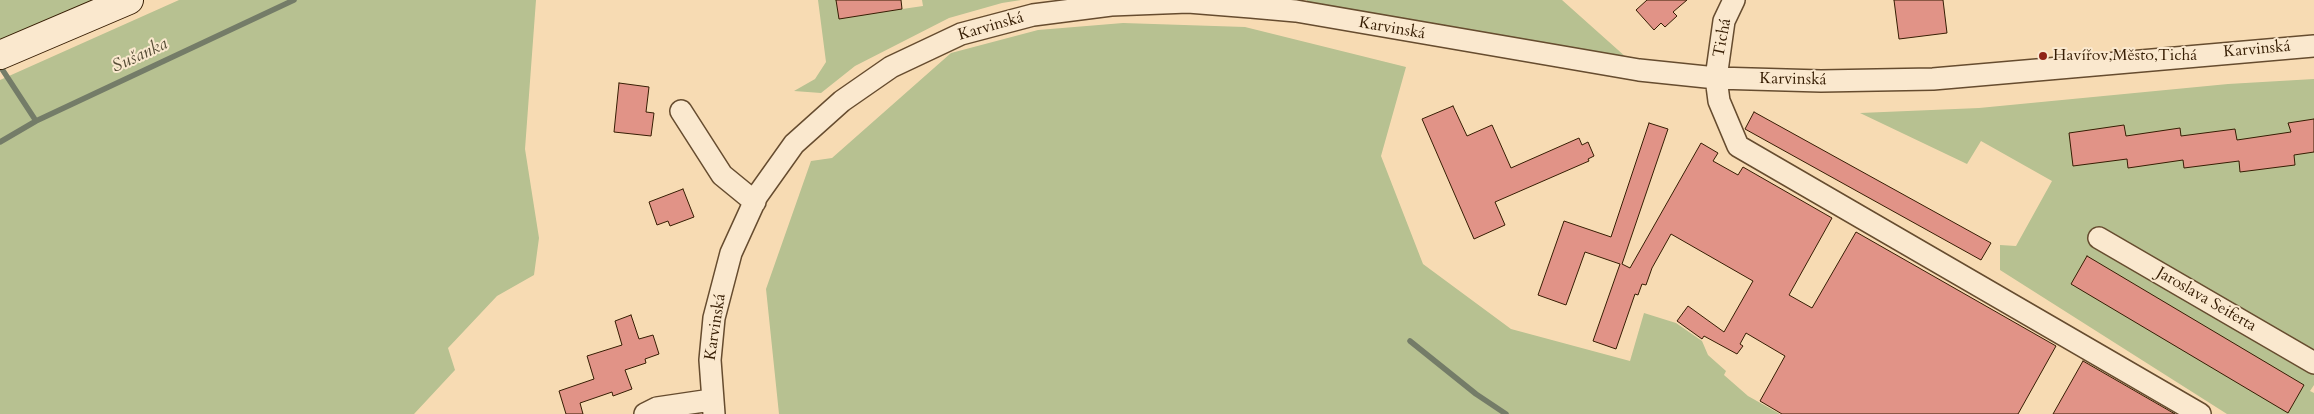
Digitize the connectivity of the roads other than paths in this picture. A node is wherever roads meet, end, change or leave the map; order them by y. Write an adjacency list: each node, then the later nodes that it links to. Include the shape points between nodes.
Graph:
1 (129, 0): 5 (main road)
2 (1734, 0): 6 (street, Tichá, via 1724,21)
3 (1297, 6): 6 (street, Karvinská, via 1639,70); 8 (street, Karvinská, via 1188,2 1111,5 1033,15 961,34 891,67 842,101 794,144)
4 (2314, 46): 6 (street, Karvinská, via 1932,79 1821,81)
5 (0, 56)
6 (1716, 78): 13 (street, Tichá, via 1719,101 1738,146)
7 (681, 112): 8 (street, via 722,175)
8 (754, 202): 11 (street, Karvinská, via 731,254 714,318 710,360)
9 (2099, 238): 10 (street, Jaroslava Seiferta)
10 (2314, 363)
11 (712, 407): 12 (street, via 657,408)
12 (645, 414)
13 (2200, 414)

